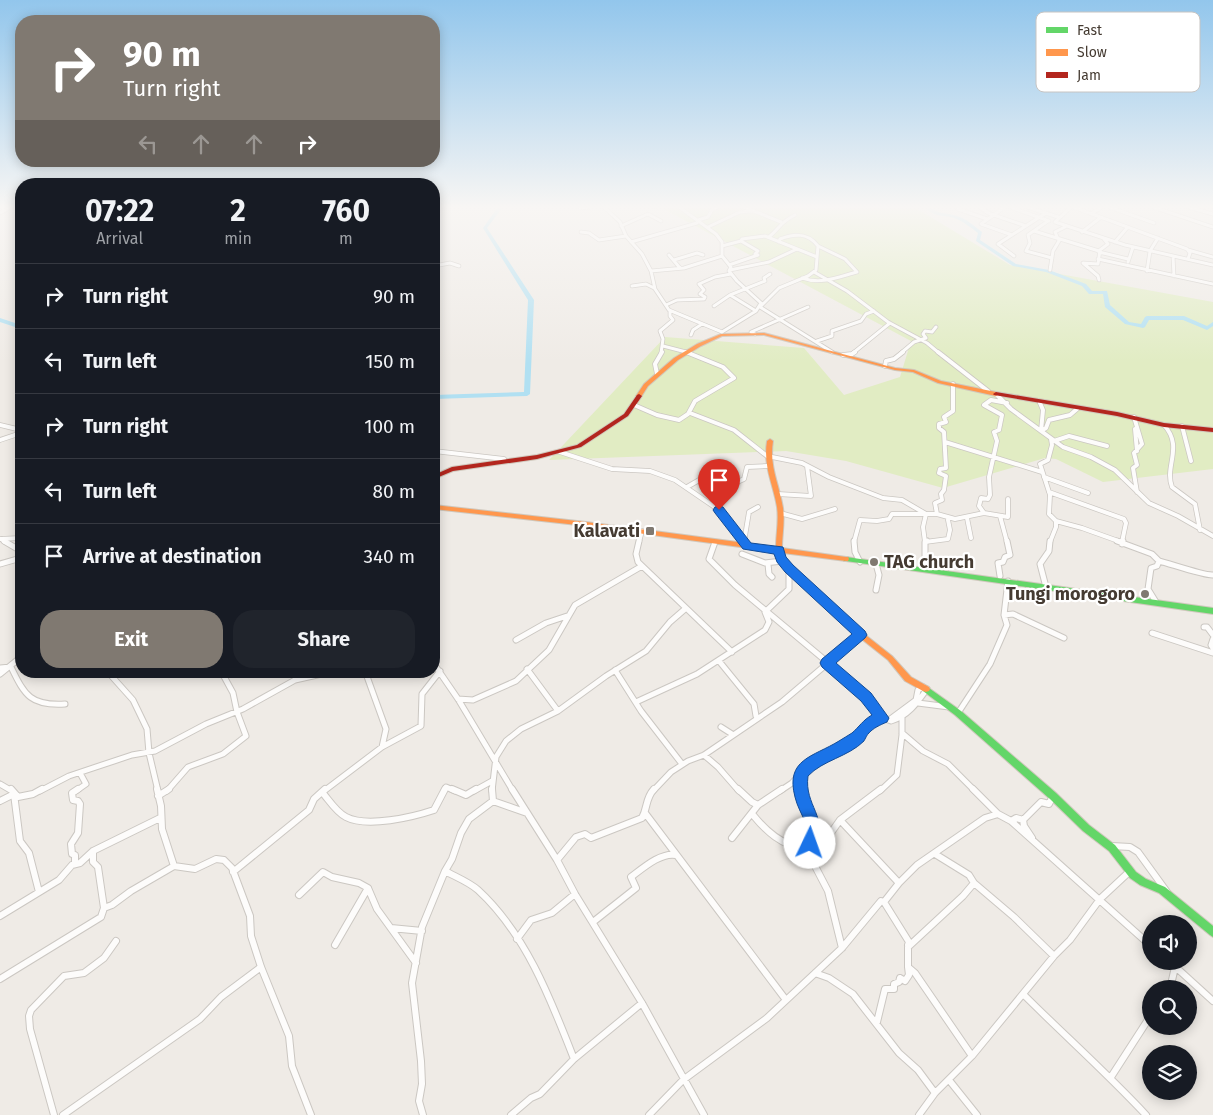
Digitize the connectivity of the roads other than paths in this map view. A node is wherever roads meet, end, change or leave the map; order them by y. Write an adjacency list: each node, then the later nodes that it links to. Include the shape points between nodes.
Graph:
1 (645, 259): 25 (street)
2 (677, 259): 14 (street)
3 (709, 259): 22 (street)
4 (723, 259): 15 (street)
5 (750, 259): 18 (street)
6 (775, 259): 23 (street)
7 (817, 259): 27 (street)
8 (842, 259): 32 (street, via 857,271)
9 (1052, 259): 24 (street)
10 (1128, 259): 21 (street)
11 (1149, 259): 26 (street)
12 (1172, 259): 30 (street)
13 (1188, 259): 19 (street)
14 (674, 260): 22 (street)
15 (726, 260): 18 (street)
16 (1098, 260): 21 (street); 33 (street, via 1098,264 1083,263)
17 (440, 265): 20 (street)
18 (729, 265): 23 (street)
19 (1213, 265)
20 (459, 266)
21 (1126, 266): 26 (street)
22 (680, 268): 25 (street)
23 (730, 270): 28 (street)
24 (1050, 270)
25 (651, 271): 36 (street)
26 (1147, 271): 30 (street)
27 (814, 272): 31 (street); 32 (street)
28 (731, 274): 37 (street); 39 (street, via 699,284 704,290 700,294 704,298 677,300)
29 (770, 274): 37 (street, via 764,278 765,281)
30 (1174, 276): 34 (street)
31 (802, 278): 32 (street, via 813,282); 41 (street, via 778,289)
32 (829, 280): 45 (street)
33 (1099, 280)
34 (1213, 284)
35 (632, 286): 36 (street, via 646,284)
36 (655, 289): 39 (street)
37 (744, 289): 38 (street); 41 (street, via 757,298)
38 (730, 295): 40 (street); 44 (street)
39 (666, 305): 43 (street)
40 (714, 306)
41 (761, 307): 44 (street); 46 (street)
42 (808, 307): 46 (street, via 786,318)
43 (670, 311): 48 (street); 55 (street, via 673,320 660,332)
44 (756, 311): 50 (street)
45 (875, 311): 47 (street); 54 (street, via 866,314 860,322 832,331 832,336)
46 (778, 318): 51 (street, via 751,332); 54 (street)
47 (890, 323): 53 (street); 58 (street, via 852,354)
48 (702, 324): 50 (street); 52 (street)
49 (936, 327): 53 (street, via 932,332 925,331)
50 (721, 334): 51 (street); 56 (street)
51 (756, 334): 57 (street)
52 (690, 335)
53 (923, 340): 59 (street, via 914,342 894,359 886,361); 62 (street)
54 (817, 341): 57 (street)
55 (663, 346): 56 (street); 60 (street, via 654,362)
56 (688, 351): 60 (street); 68 (street, via 728,369 734,376 695,401)
57 (832, 352): 58 (street)
58 (843, 355): 59 (street)
59 (885, 366): 61 (street, via 914,371)
60 (657, 374): 66 (street)
61 (953, 384): 62 (street); 80 (street, via 953,411 944,417 946,422 939,424)
62 (988, 392): 63 (street)
63 (996, 394): 64 (street); 65 (street)
64 (1007, 403): 75 (street); 87 (street, via 991,400 984,405 1002,415 999,430 994,432 997,441)
65 (1040, 403): 67 (street); 75 (street, via 1043,410)
66 (634, 405): 68 (street, via 676,420); 84 (street, via 626,415 584,442)
67 (1077, 409): 69 (street); 75 (street, via 1070,415 1049,420)
68 (690, 413): 85 (street, via 734,430)
69 (1134, 417): 70 (street); 82 (street, via 1142,440)
70 (1164, 424): 72 (street); 113 (street, via 1170,432 1174,456 1168,476 1170,483 1195,504)
71 (0, 425): 73 (street)
72 (1182, 426): 74 (street); 89 (street)
73 (15, 430)
74 (1213, 430)
75 (1041, 431): 78 (street)
76 (15, 434): 77 (street)
77 (0, 440)
78 (1052, 440): 81 (street, via 1069,436); 94 (street, via 1048,460 1040,464); 97 (street, via 1115,470)
79 (770, 441): 85 (street)
80 (945, 442): 87 (street); 108 (street, via 946,468 940,469 939,473 946,476 942,500 935,503)
81 (1107, 446)
82 (1138, 449): 86 (street); 97 (street, via 1134,453 1137,465 1133,468)
83 (440, 452): 88 (street)
84 (560, 452): 88 (street); 95 (street, via 612,469 656,472)
85 (766, 456): 90 (street); 91 (street)
86 (1137, 456)
87 (994, 457): 94 (street); 106 (street, via 989,477 990,496 982,498 978,506)
88 (509, 460): 93 (street, via 452,469)
89 (1191, 461)
90 (767, 466): 99 (street); 104 (street, via 747,467 744,479 714,493)
91 (807, 466): 99 (street, via 811,496); 107 (street, via 883,498 902,500)
92 (712, 470): 95 (street)
93 (440, 474)
94 (1044, 475): 96 (street); 98 (street)
95 (687, 487): 104 (street)
96 (1049, 492): 112 (street, via 1052,506 1049,514); 122 (street, via 1124,519)
97 (1137, 492): 113 (street, via 1154,506)
98 (1088, 493)
99 (778, 494): 105 (street)
100 (1008, 499): 109 (street, via 1008,517)
101 (758, 506): 121 (street, via 749,512)
102 (440, 508): 114 (street)
103 (835, 508): 105 (street, via 817,513 813,518)
104 (719, 510): 121 (street)
105 (780, 513): 124 (street)
106 (984, 513): 109 (street); 110 (street)
107 (926, 514): 108 (street); 120 (street, via 923,527); 129 (street, via 892,514 889,519 860,520 854,554)
108 (938, 514): 110 (street)
109 (1000, 516): 137 (street, via 1010,554 998,563)
110 (967, 518): 117 (street)
111 (948, 520): 120 (street, via 948,539)
112 (1056, 521): 122 (street); 140 (street, via 1049,551 1040,564)
113 (1200, 530): 115 (street)
114 (642, 531): 119 (street); 133 (street, via 636,557)
115 (1213, 536)
116 (15, 538): 118 (street)
117 (971, 538)
118 (1, 539): 123 (street)
119 (714, 542): 121 (street); 144 (street, via 712,563)
120 (926, 542): 135 (street)
121 (746, 544): 124 (street)
122 (1122, 544): 128 (street, via 1151,553)
123 (15, 548)
124 (779, 550): 127 (street); 129 (street)
125 (742, 554): 131 (street, via 749,554)
126 (15, 560): 130 (street)
127 (782, 561): 131 (street); 134 (street)
128 (1159, 561): 136 (street); 142 (street, via 1151,568 1148,589)
129 (860, 562): 132 (street)
130 (0, 564)
131 (768, 564): 138 (street)
132 (876, 564): 135 (street); 141 (street, via 879,575)
133 (642, 566): 143 (street); 147 (street, via 579,602)
134 (789, 568): 144 (street, via 788,591); 150 (street)
135 (925, 569): 139 (street)
136 (1213, 575)
137 (1000, 576)
138 (772, 577)
139 (1008, 581): 140 (street); 146 (street)
140 (1046, 587): 142 (street)
141 (876, 590)
142 (1156, 602): 145 (street)
143 (685, 609): 156 (street); 164 (street, via 650,648)
144 (766, 611): 156 (street, via 769,622 766,628); 159 (street)
145 (1213, 611)
146 (1004, 615): 152 (street, via 1013,614); 182 (street, via 1007,625 990,664)
147 (567, 616): 154 (street, via 546,623); 163 (street, via 549,650)
148 (1204, 627): 151 (street)
149 (1152, 633): 157 (street)
150 (861, 635): 159 (street); 174 (street, via 890,658 908,679)
151 (1213, 635)
152 (1064, 638)
153 (1213, 639): 155 (street)
154 (516, 640)
155 (1213, 648)
156 (732, 652): 158 (street)
157 (1213, 653)
158 (719, 661): 176 (street); 183 (street, via 754,704)
159 (826, 662): 185 (street, via 866,697); 189 (street, via 790,696)
160 (15, 663): 161 (street)
161 (11, 667): 162 (street); 166 (street); 167 (street)
162 (0, 668)
163 (527, 669): 175 (street, via 516,681 475,700); 180 (street)
164 (616, 670): 176 (street); 180 (street)
165 (440, 671): 175 (street)
166 (0, 674)
167 (15, 675)
168 (16, 678): 178 (street, via 21,688 38,703)
169 (113, 678): 191 (street, via 138,708 147,729)
170 (225, 678): 181 (street, via 233,693)
171 (304, 678): 181 (street)
172 (368, 678): 190 (street, via 386,729)
173 (435, 678): 190 (street, via 422,694 421,726)
174 (925, 688): 177 (street); 179 (street); 186 (street, via 918,690 916,700)
175 (458, 698): 193 (street)
176 (636, 702): 194 (street)
177 (918, 703): 179 (street); 184 (street)
178 (65, 704)
179 (950, 707): 182 (street)
180 (558, 711): 193 (street, via 516,732 502,746)
181 (237, 712): 191 (street); 201 (street, via 246,733 244,738 223,754 188,767 170,789)
182 (958, 713): 202 (street)
183 (756, 716)
184 (902, 717): 186 (street); 188 (street)
185 (882, 718): 186 (street); 196 (street, via 829,755 810,763)
186 (889, 720)
187 (721, 727): 189 (street)
188 (902, 733): 208 (street, via 922,752 948,764); 211 (street, via 896,775)
189 (732, 734): 192 (street)
190 (382, 747): 199 (street)
191 (149, 753): 195 (street, via 132,755); 201 (street)
192 (704, 755): 194 (street); 205 (street, via 718,765 750,801)
193 (495, 762): 197 (street); 206 (street)
194 (682, 764): 207 (street, via 651,790)
195 (80, 774): 200 (street, via 64,778 33,794 20,797); 223 (street, via 86,784 72,793 73,800 80,804 78,833 71,844)
196 (800, 776): 205 (street); 216 (street, via 802,798 813,824)
197 (492, 781): 199 (street, via 466,795 446,787 434,810 409,817 382,819 346,817); 204 (street)
198 (0, 784): 200 (street)
199 (322, 792): 226 (street, via 309,810)
200 (14, 794): 203 (street); 231 (street, via 20,841 29,853)
201 (158, 796): 210 (street, via 162,806)
202 (1053, 796): 212 (street, via 1049,804 1041,802); 217 (street)
203 (0, 801)
204 (493, 801): 206 (street); 225 (street, via 466,824)
205 (758, 805): 209 (street)
206 (527, 813): 222 (street)
207 (645, 813): 221 (street); 222 (street, via 639,820 591,838 585,834 576,837)
208 (998, 814): 213 (street); 220 (street, via 980,821)
209 (753, 815): 214 (street, via 746,818); 216 (street, via 766,830 791,846 804,848)
210 (160, 818): 218 (street); 224 (street)
211 (840, 820): 219 (street); 228 (street)
212 (1023, 820): 213 (street, via 1016,818); 215 (street)
213 (1011, 821): 215 (street)
214 (732, 838)
215 (1033, 842): 235 (street)
216 (810, 843): 219 (street)
217 (1108, 845): 227 (street); 233 (street, via 1126,846 1138,852)
218 (93, 851): 223 (street, via 80,863); 237 (street)
219 (813, 852): 248 (street, via 816,868 828,891)
220 (935, 854): 228 (street); 229 (street, via 969,875)
221 (677, 856): 239 (street, via 667,855 646,865 631,877 636,888); 257 (street)
222 (557, 860): 232 (street)
223 (75, 863): 231 (street, via 62,877)
224 (174, 866): 226 (street, via 195,868 220,858 227,861); 237 (street)
225 (445, 871): 241 (street); 244 (street, via 477,889 494,906)
226 (233, 872): 251 (street, via 250,916 251,936)
227 (1129, 872): 233 (street); 235 (street)
228 (898, 882): 236 (street)
229 (974, 883): 247 (street); 249 (street)
230 (368, 888): 234 (street, via 323,872); 240 (street, via 375,906); 246 (street)
231 (39, 892): 238 (street)
232 (575, 894): 239 (street); 244 (street, via 552,913 531,920)
233 (1168, 894): 242 (street)
234 (299, 895)
235 (1100, 899): 243 (street); 249 (street)
236 (884, 902): 247 (street, via 909,942); 248 (street, via 881,901)
237 (104, 908): 255 (street, via 101,918)
238 (0, 916)
239 (593, 922): 259 (street)
240 (391, 928): 241 (street); 250 (street)
241 (422, 932): 250 (street)
242 (1213, 932)
243 (1142, 938)
244 (517, 940): 263 (street, via 558,1018)
245 (116, 941): 268 (street, via 104,958 84,973 64,976 31,1010 30,1029)
246 (335, 945)
247 (908, 947): 252 (street)
248 (842, 948): 254 (street)
249 (1054, 956): 256 (street)
250 (416, 963): 271 (street, via 413,994 421,1061 419,1100)
251 (261, 967): 269 (street, via 200,1019); 270 (street, via 289,1036 292,1066)
252 (908, 967): 260 (street, via 906,981 900,978 894,989 885,989); 262 (street)
253 (1178, 970): 258 (street)
254 (815, 973): 257 (street); 260 (street, via 838,982)
255 (0, 979)
256 (1022, 994): 262 (street); 264 (street)
257 (786, 1000): 265 (street, via 752,1030)
258 (1213, 1000)
259 (642, 1004): 263 (street); 265 (street)
260 (877, 1022): 267 (street, via 900,1055 913,1064)
261 (1142, 1029): 264 (street)
262 (972, 1056): 266 (street)
263 (574, 1059): 272 (street, via 540,1094)
264 (1111, 1077): 277 (street)
265 (683, 1080): 273 (street); 274 (street)
266 (948, 1080): 267 (street); 276 (street)
267 (935, 1093): 275 (street)
268 (54, 1115)
269 (64, 1115)
270 (311, 1115)
271 (422, 1115)
272 (511, 1115)
273 (649, 1115)
274 (704, 1115)
275 (919, 1115)
276 (976, 1115)
277 (1146, 1115)

